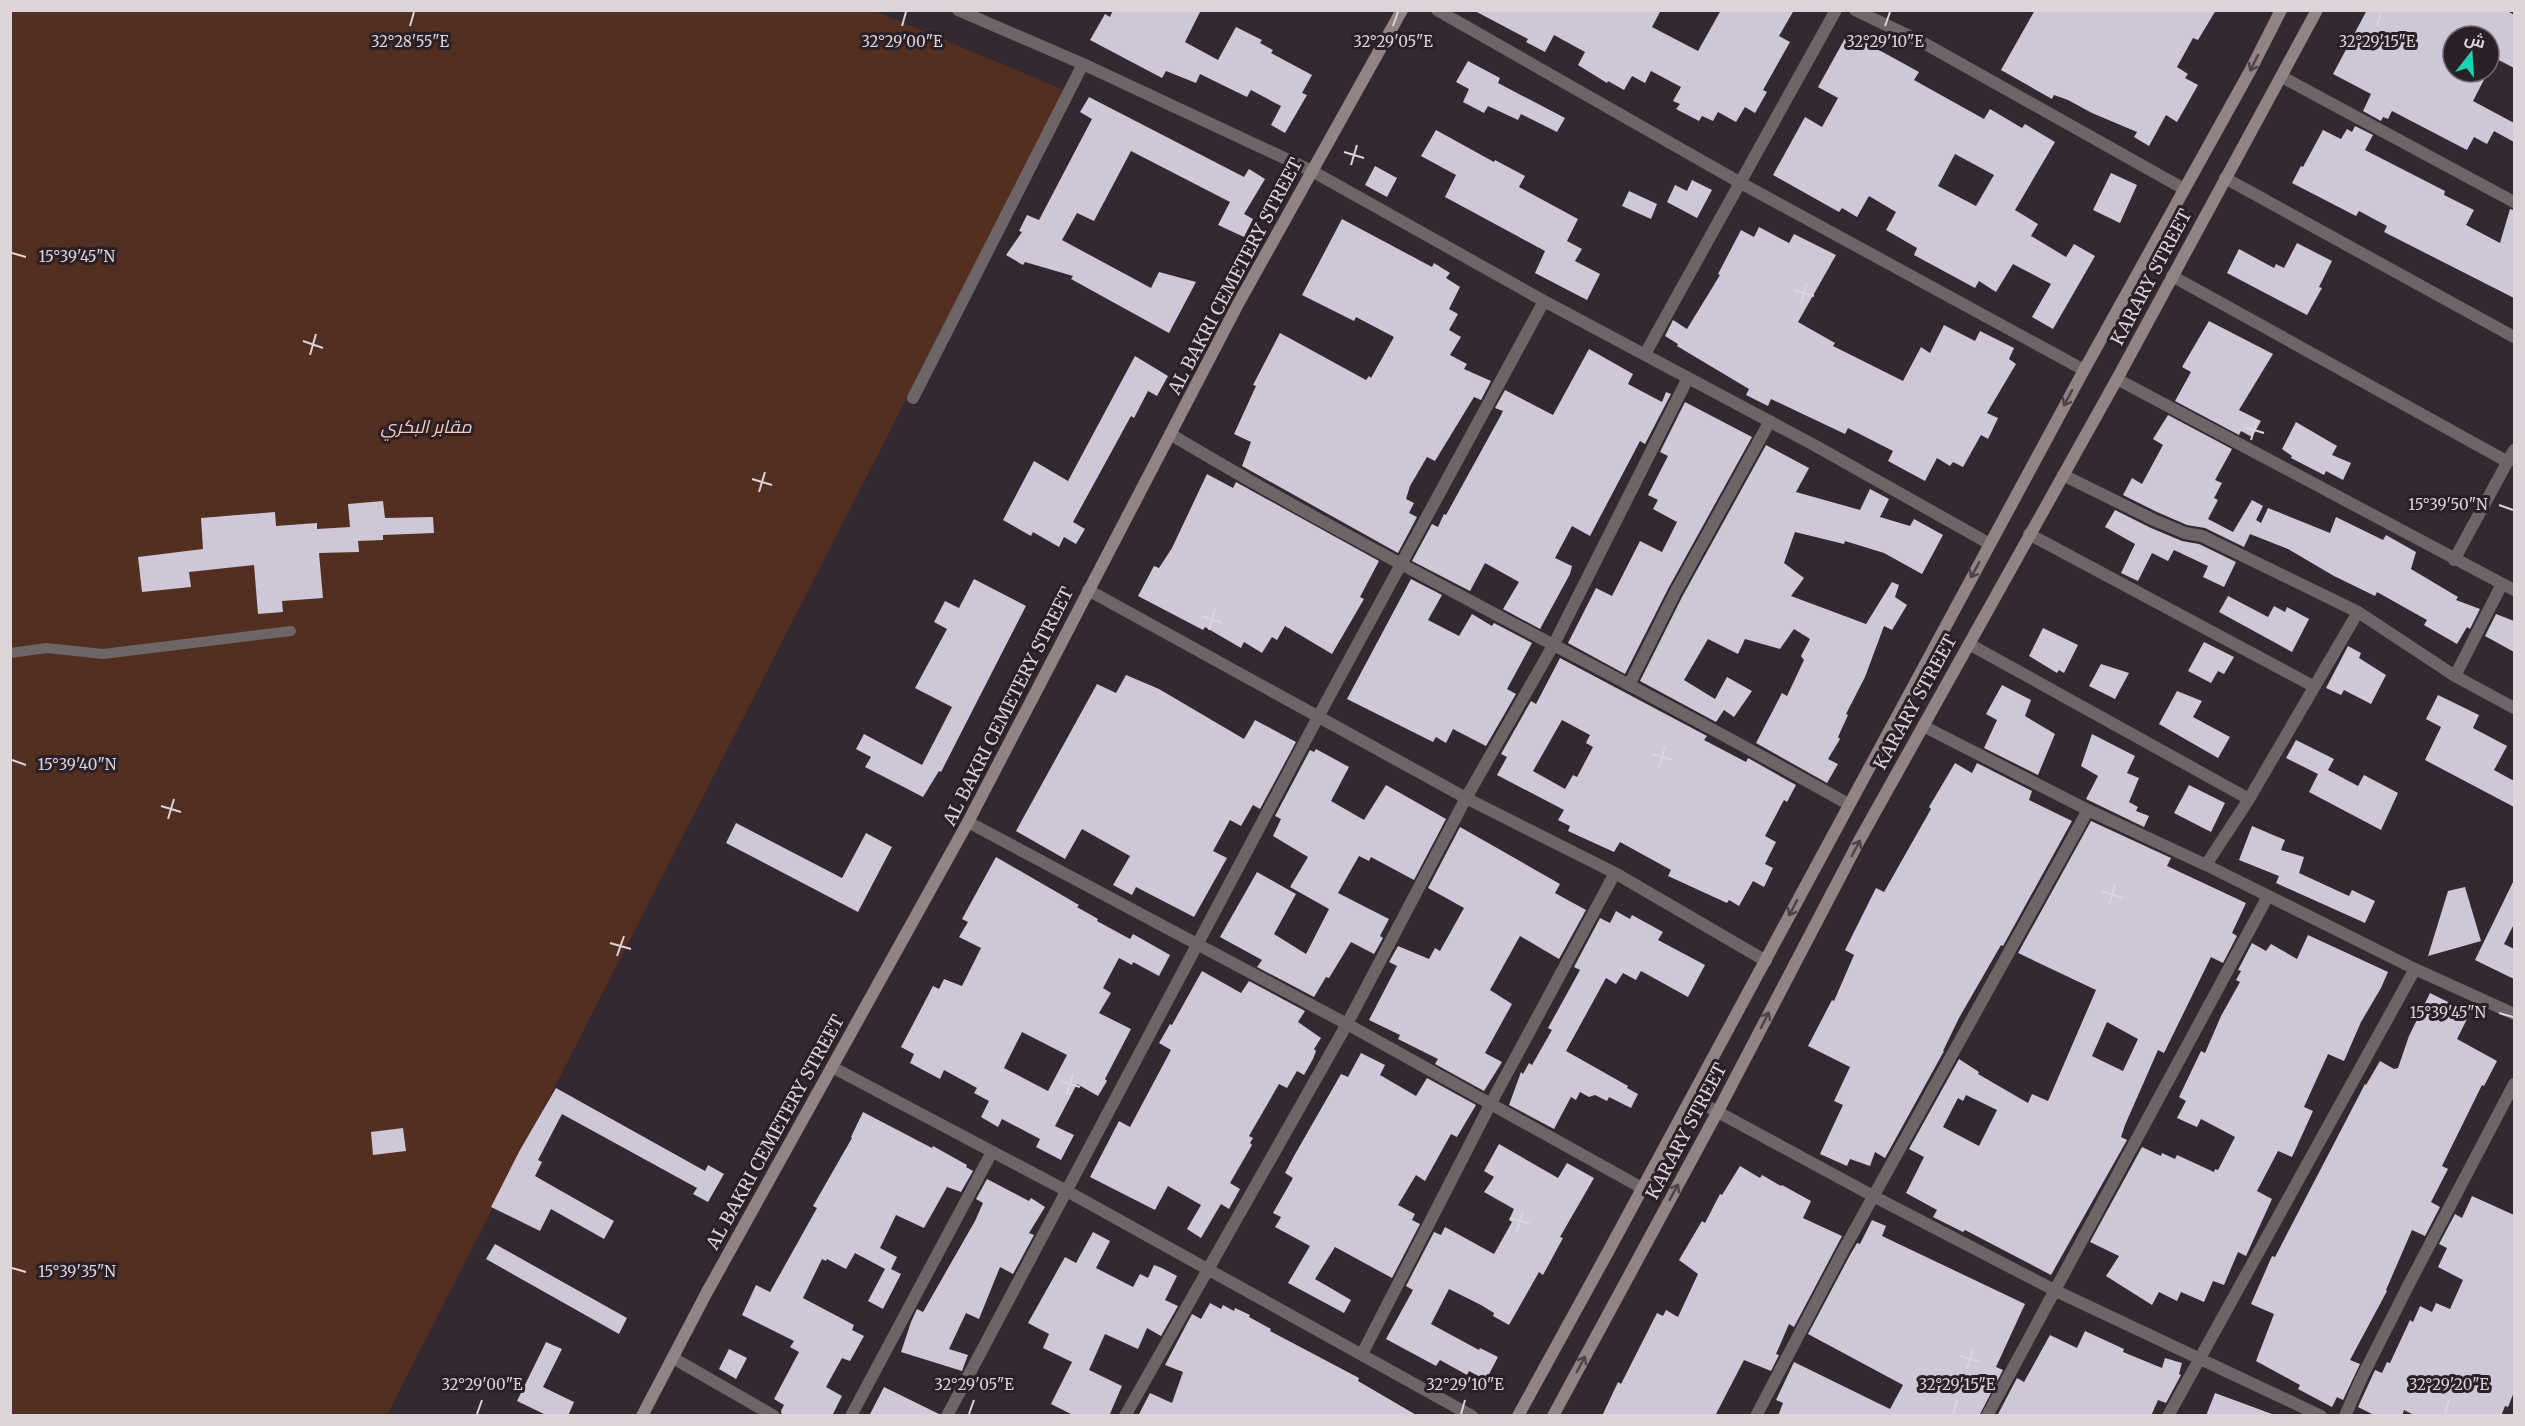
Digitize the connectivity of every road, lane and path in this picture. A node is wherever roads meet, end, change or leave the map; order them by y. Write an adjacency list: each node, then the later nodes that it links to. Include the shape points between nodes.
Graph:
1 (958, 10): 8 (street)
2 (1402, 10): 10 (main road, AL BAKRI CEMETERY STREET)
3 (1437, 10): 12 (street)
4 (1836, 10): 12 (street)
5 (1855, 10): 13 (street, via 1922,42)
6 (2281, 10): 13 (main road, KARARY STREET, one-way to 13)
7 (2317, 10): 9 (main road, KARARY STREET)
8 (1083, 64): 10 (street); 22 (street)
9 (2282, 77): 11 (main road, KARARY STREET); 14 (street)
10 (1311, 171): 16 (street); 24 (main road, AL BAKRI CEMETERY STREET)
11 (2225, 178): 15 (main road, KARARY STREET); 17 (street)
12 (1739, 182): 18 (street); 19 (street)
13 (2184, 189): 19 (main road, KARARY STREET)
14 (2514, 202)
15 (2172, 276): 21 (main road, KARARY STREET); 26 (street)
16 (1544, 301): 18 (street); 31 (street)
17 (2514, 337)
18 (1645, 354): 20 (street)
19 (2084, 370): 29 (main road, KARARY STREET, one-way to 29)
20 (1688, 378): 23 (street); 37 (street)
21 (2117, 379): 27 (main road, KARARY STREET); 30 (street)
22 (913, 398)
23 (1770, 421): 29 (street); 41 (street)
24 (1170, 434): 31 (street); 33 (main road, AL BAKRI CEMETERY STREET)
25 (2514, 450): 26 (street)
26 (2508, 462): 30 (street)
27 (2062, 475): 28 (main road, KARARY STREET); 35 (street, via 2154,520 2202,536)
28 (2029, 534): 38 (main road, KARARY STREET); 42 (street)
29 (1990, 544): 48 (main road, KARARY STREET, one-way to 48)
30 (2454, 560): 32 (street)
31 (1401, 564): 37 (street); 44 (street)
32 (2502, 584): 34 (street); 40 (street)
33 (1088, 590): 44 (street); 50 (main road, AL BAKRI CEMETERY STREET)
34 (2514, 590)
35 (2358, 612): 40 (street); 42 (street)
36 (291, 632): 39 (lane, via 102,654 47,648)
37 (1554, 644): 41 (street); 46 (street)
38 (1968, 644): 45 (main road, KARARY STREET); 47 (street)
39 (10, 653)
40 (2455, 676): 43 (street)
41 (1630, 683): 48 (street)
42 (2313, 686): 47 (street)
43 (2514, 708)
44 (1318, 717): 46 (street); 54 (street)
45 (1923, 726): 49 (street); 63 (main road, KARARY STREET, one-way to 45)
46 (1466, 798): 52 (street); 58 (street)
47 (2249, 799): 51 (street)
48 (1848, 804): 55 (main road, KARARY STREET, one-way to 55)
49 (2088, 810): 51 (street); 67 (street)
50 (968, 822): 54 (street); 59 (main road, AL BAKRI CEMETERY STREET)
51 (2206, 865): 53 (street)
52 (1615, 873): 55 (street); 62 (street)
53 (2268, 896): 56 (street); 69 (street)
54 (1198, 945): 58 (street); 66 (street)
55 (1766, 961): 61 (main road, KARARY STREET)
56 (2415, 969): 57 (street); 72 (street)
57 (2514, 1014)
58 (1347, 1023): 62 (street); 68 (street)
59 (832, 1067): 64 (street); 71 (main road, AL BAKRI CEMETERY STREET)
60 (2514, 1084): 85 (street)
61 (1692, 1098): 63 (street); 65 (main road, KARARY STREET)
62 (1491, 1103): 65 (street); 70 (street)
63 (1718, 1111): 67 (street); 80 (main road, KARARY STREET, one-way to 63)
64 (992, 1152): 66 (street); 75 (street)
65 (1642, 1188): 79 (main road, KARARY STREET)
66 (1065, 1190): 68 (street); 76 (street)
67 (1875, 1197): 69 (street); 81 (street)
68 (1208, 1270): 70 (street); 77 (street)
69 (2056, 1291): 72 (street); 82 (street)
70 (1362, 1354): 78 (street)
71 (673, 1358): 73 (main road, AL BAKRI CEMETERY STREET); 74 (street)
72 (2199, 1359): 83 (street); 84 (street)
73 (642, 1416)
74 (774, 1416)
75 (851, 1416)
76 (947, 1416)
77 (1125, 1416)
78 (1472, 1416)
79 (1518, 1416)
80 (1553, 1416)
81 (1756, 1416)
82 (1987, 1416)
83 (2168, 1416)
84 (2321, 1416)
85 (2345, 1416)

